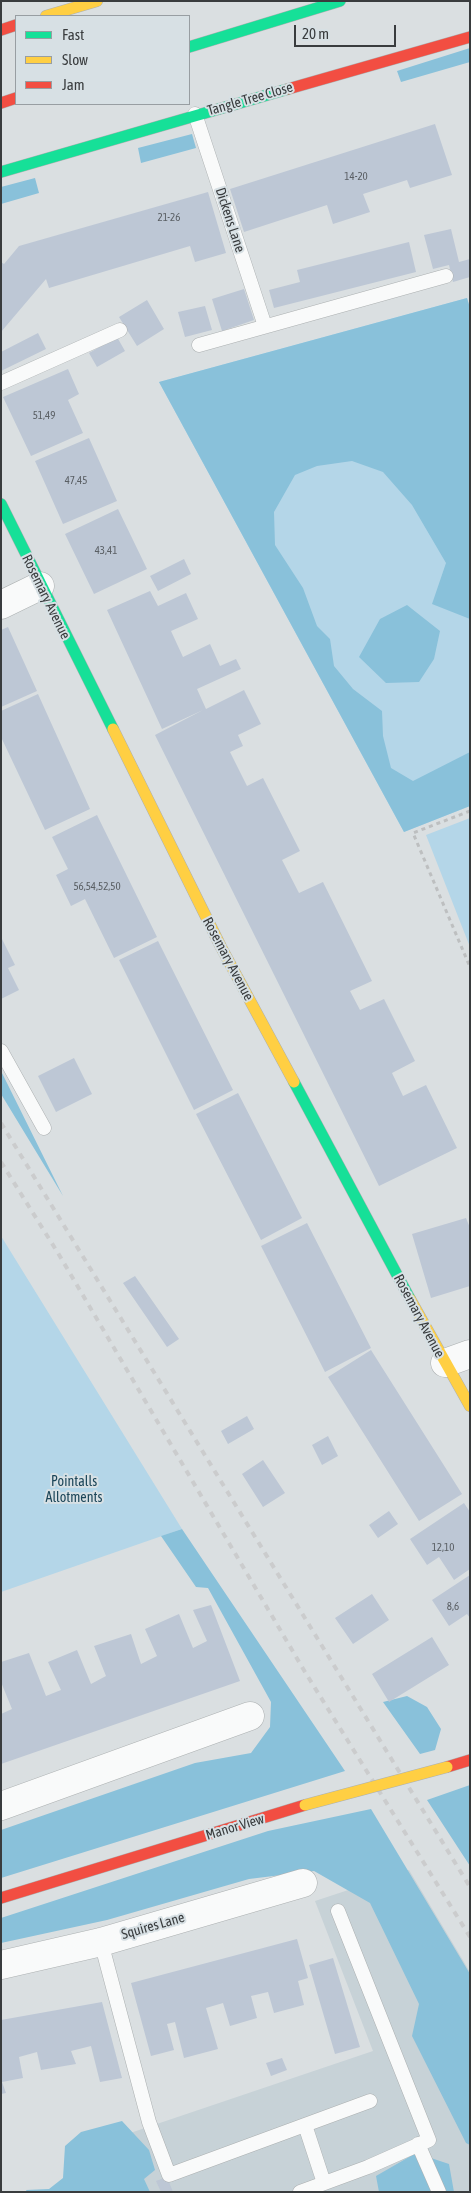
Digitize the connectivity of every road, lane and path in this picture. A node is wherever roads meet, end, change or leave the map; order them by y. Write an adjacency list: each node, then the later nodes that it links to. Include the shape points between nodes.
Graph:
1 (97, 1): 3 (main road)
2 (340, 1): 7 (main road)
3 (49, 15)
4 (15, 25): 5 (main road)
5 (1, 30)
6 (470, 37): 10 (main road, Tangle Tree Close)
7 (190, 47)
8 (15, 98): 9 (main road)
9 (1, 103)
10 (195, 114): 11 (main road, Tangle Tree Close); 13 (lane, Dickens Lane)
11 (1, 172)
12 (446, 276): 13 (lane)
13 (265, 326): 15 (lane)
14 (120, 330): 16 (lane)
15 (198, 345)
16 (1, 383)
17 (1, 504): 18 (main road, Rosemary Avenue)
18 (40, 586): 19 (street); 25 (main road, Rosemary Avenue, via 221,947)
19 (1, 605)
20 (470, 811): 21 (path, via 413,833)
21 (470, 967)
22 (1, 1051): 23 (lane)
23 (44, 1128)
24 (470, 1354): 25 (street)
25 (444, 1363): 26 (main road, Rosemary Avenue)
26 (470, 1406)
27 (250, 1716): 29 (street)
28 (470, 1760): 31 (main road, Manor View, bridge, via 305,1805)
29 (1, 1806)
30 (303, 1883): 33 (street, Squires Lane)
31 (1, 1898)
32 (338, 1912): 37 (lane, via 429,2140)
33 (101, 1942): 34 (street, Squires Lane); 36 (lane, via 149,2122 169,2175)
34 (1, 1965)
35 (370, 2101): 36 (lane)
36 (305, 2125): 38 (lane)
37 (418, 2144): 38 (lane); 40 (lane)
38 (324, 2183): 39 (lane)
39 (300, 2192)
40 (439, 2192)

